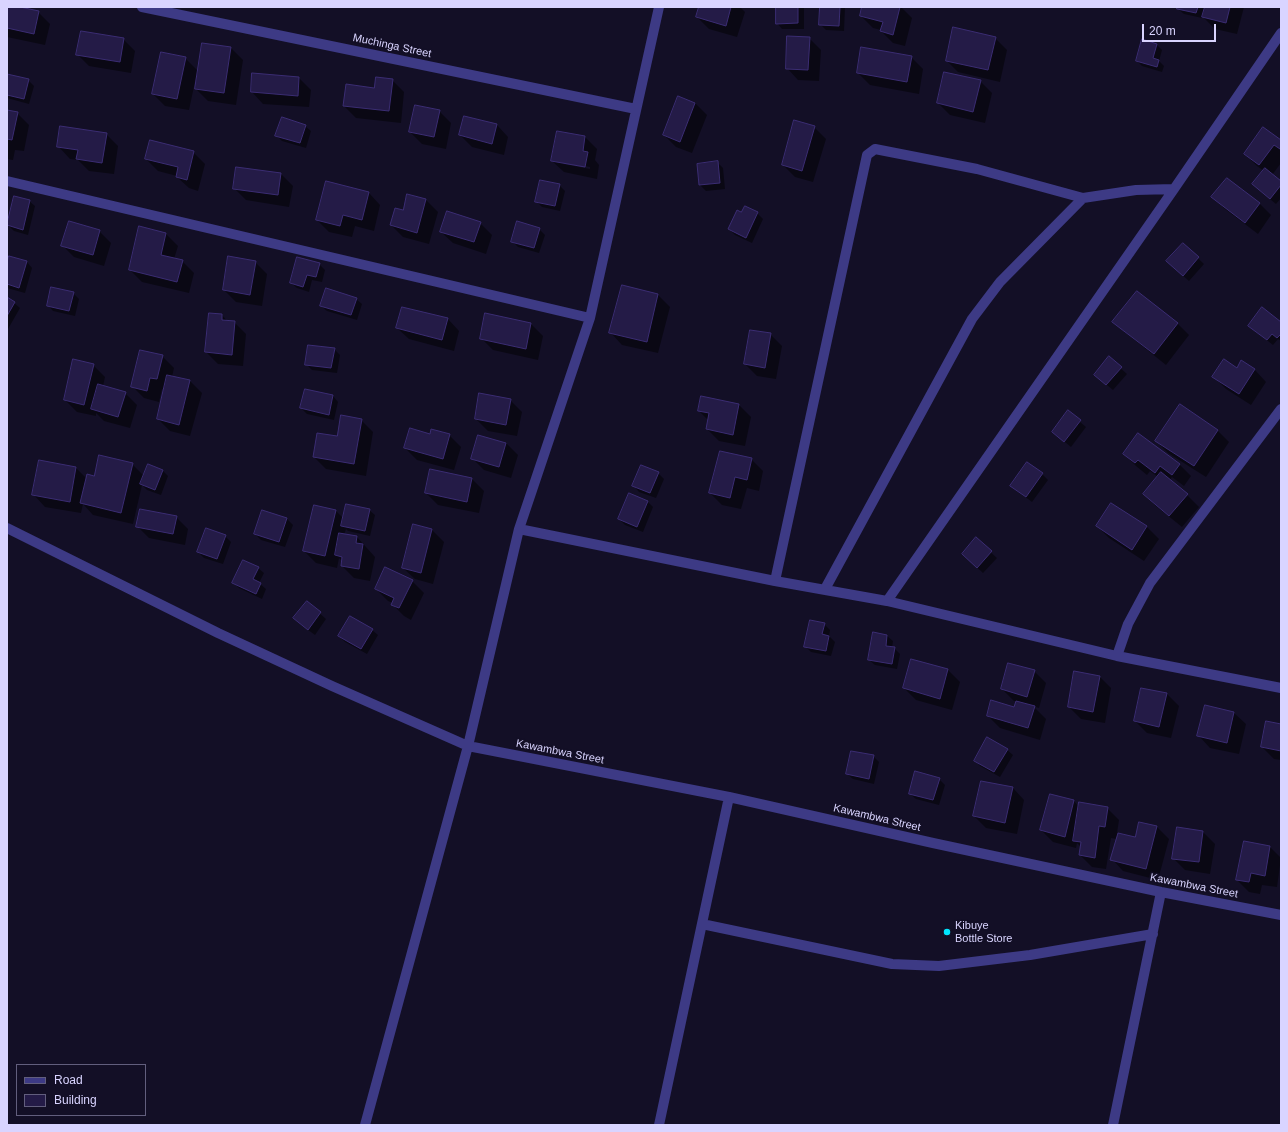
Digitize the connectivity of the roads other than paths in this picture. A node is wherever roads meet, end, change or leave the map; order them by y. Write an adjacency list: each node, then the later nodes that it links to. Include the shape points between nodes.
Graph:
1 (142, 7): 4 (street, Muchinga Street)
2 (659, 7): 4 (street)
3 (1281, 33): 6 (street)
4 (636, 109): 8 (street)
5 (7, 181): 8 (street)
6 (1174, 189): 7 (street, via 1136,190); 14 (street)
7 (1083, 198): 12 (street, via 977,169 883,150 875,149 867,155); 13 (street, via 1000,282 972,319)
8 (590, 318): 11 (street)
9 (1281, 409): 15 (street, via 1150,583 1128,624)
10 (7, 528): 17 (street, Kawambwa Street, via 225,636)
11 (519, 529): 12 (street); 17 (street)
12 (775, 581): 13 (street)
13 (825, 589): 14 (street)
14 (887, 601): 15 (street)
15 (1117, 656): 16 (street)
16 (1281, 688)
17 (468, 746): 18 (street, Kawambwa Street); 23 (street)
18 (729, 796): 19 (street, Kawambwa Street); 21 (street)
19 (1161, 892): 20 (street, Kawambwa Street); 22 (street)
20 (1281, 915)
21 (702, 924): 22 (street, via 892,964 939,966 1030,955); 24 (street)
22 (1152, 934): 25 (street)
23 (365, 1125)
24 (659, 1125)
25 (1113, 1125)

